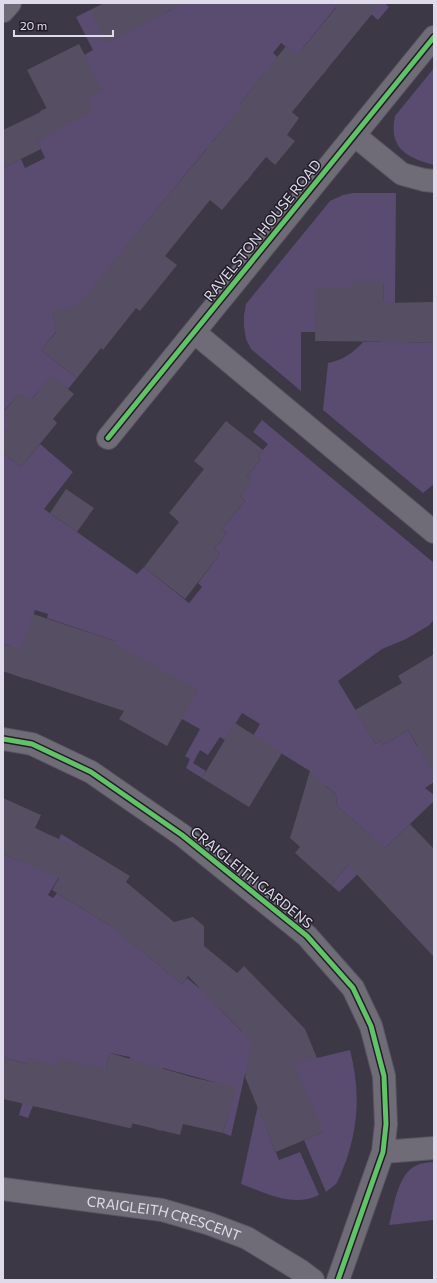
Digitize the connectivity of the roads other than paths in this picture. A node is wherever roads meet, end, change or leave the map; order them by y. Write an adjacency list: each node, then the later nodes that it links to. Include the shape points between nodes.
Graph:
1 (10, 3): 2 (street)
2 (3, 11)
3 (434, 37): 4 (street, RAVELSTON HOUSE ROAD)
4 (354, 135): 5 (street, via 402,174); 6 (street, RAVELSTON HOUSE ROAD)
5 (434, 181)
6 (194, 332): 7 (street, RAVELSTON HOUSE ROAD); 8 (street)
7 (108, 438)
8 (434, 532)
9 (3, 739): 11 (street, CRAIGLEITH GARDENS, via 32,744 91,772 182,835 307,936 353,988 371,1026 384,1076 386,1124)
10 (434, 1148): 11 (street)
11 (383, 1152): 14 (street, CRAIGLEITH GARDENS)
12 (3, 1189): 13 (street, CRAIGLEITH CRESCENT, via 162,1210 210,1224 247,1238)
13 (313, 1280)
14 (338, 1280)

